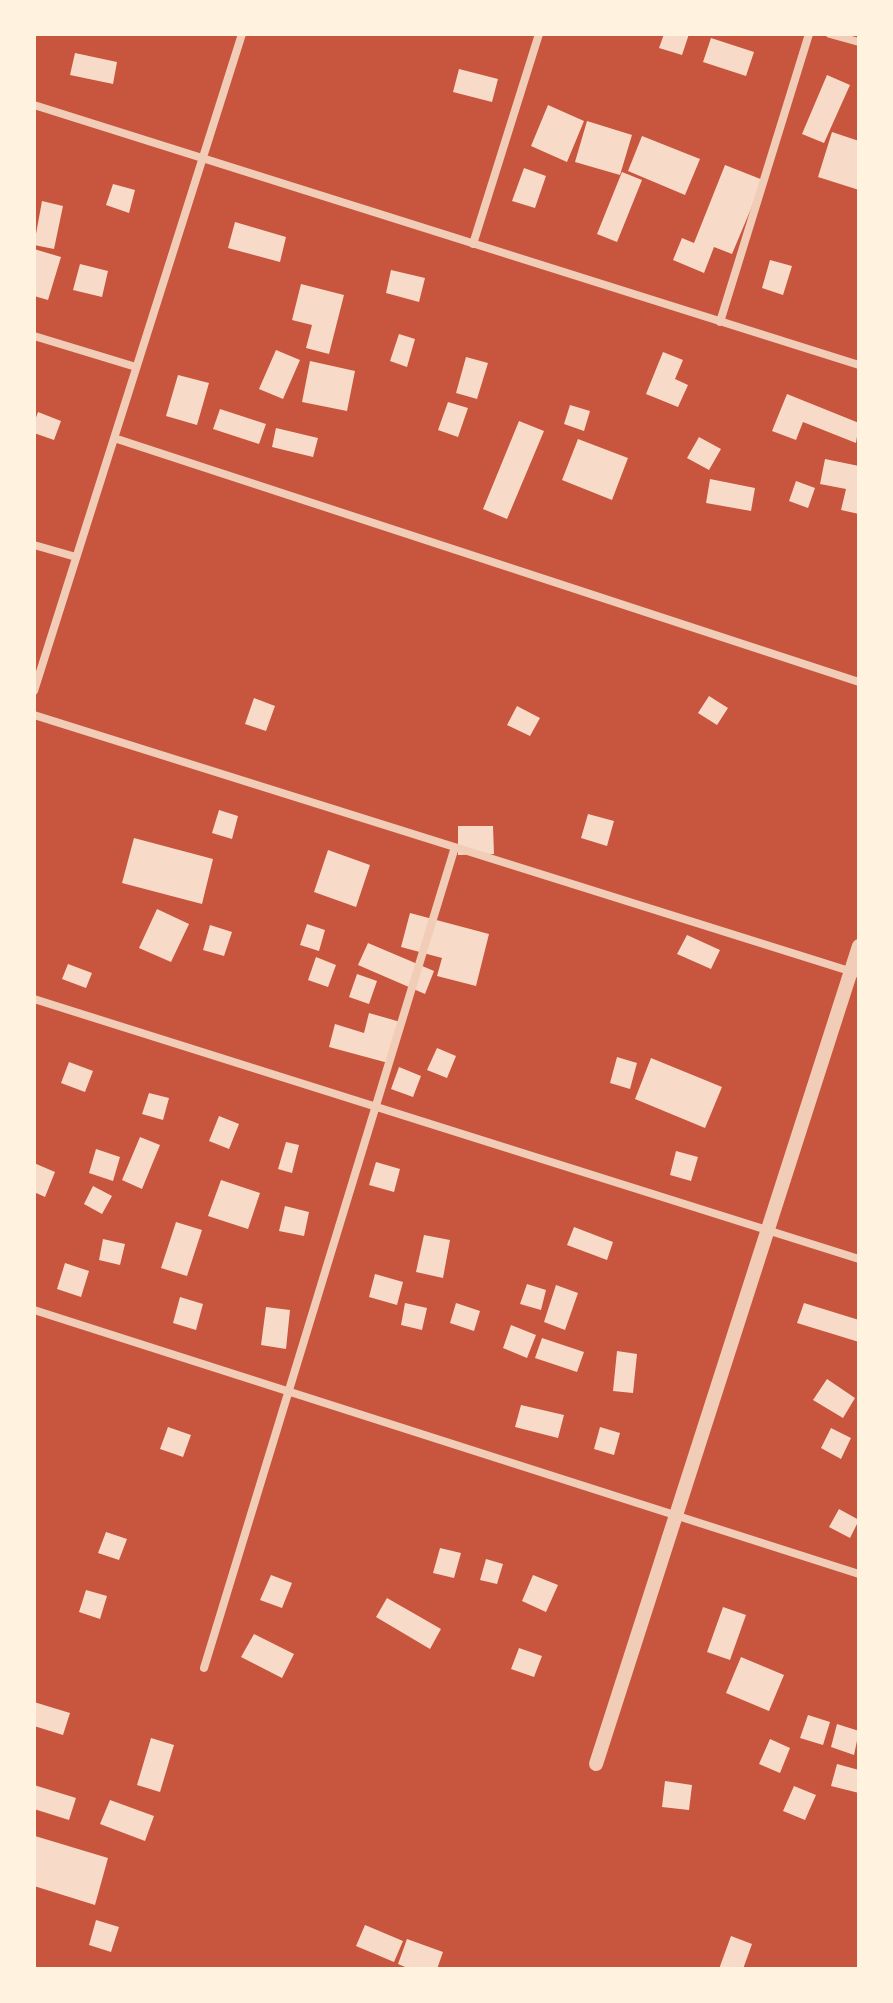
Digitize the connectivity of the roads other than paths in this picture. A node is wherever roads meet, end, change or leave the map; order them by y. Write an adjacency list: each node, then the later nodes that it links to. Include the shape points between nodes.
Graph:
1 (242, 34): 7 (street)
2 (539, 34): 8 (street)
3 (809, 34): 9 (street)
4 (830, 34): 5 (street)
5 (859, 42)
6 (34, 105): 7 (street)
7 (202, 158): 8 (street); 12 (street)
8 (473, 244): 9 (street)
9 (720, 322): 11 (street)
10 (34, 336): 12 (street)
11 (859, 365)
12 (136, 367): 13 (street)
13 (114, 438): 15 (street); 16 (street)
14 (34, 545): 15 (street)
15 (76, 557): 17 (street)
16 (859, 682)
17 (34, 691)
18 (34, 715): 19 (street)
19 (455, 847): 21 (street); 23 (street)
20 (859, 946): 21 (street)
21 (855, 973): 24 (street)
22 (34, 999): 23 (street)
23 (375, 1106): 24 (street); 27 (street)
24 (768, 1228): 25 (street); 28 (street)
25 (859, 1259)
26 (34, 1310): 27 (street)
27 (289, 1391): 28 (street); 30 (street)
28 (675, 1515): 29 (street); 31 (street)
29 (859, 1574)
30 (204, 1668)
31 (596, 1764)

